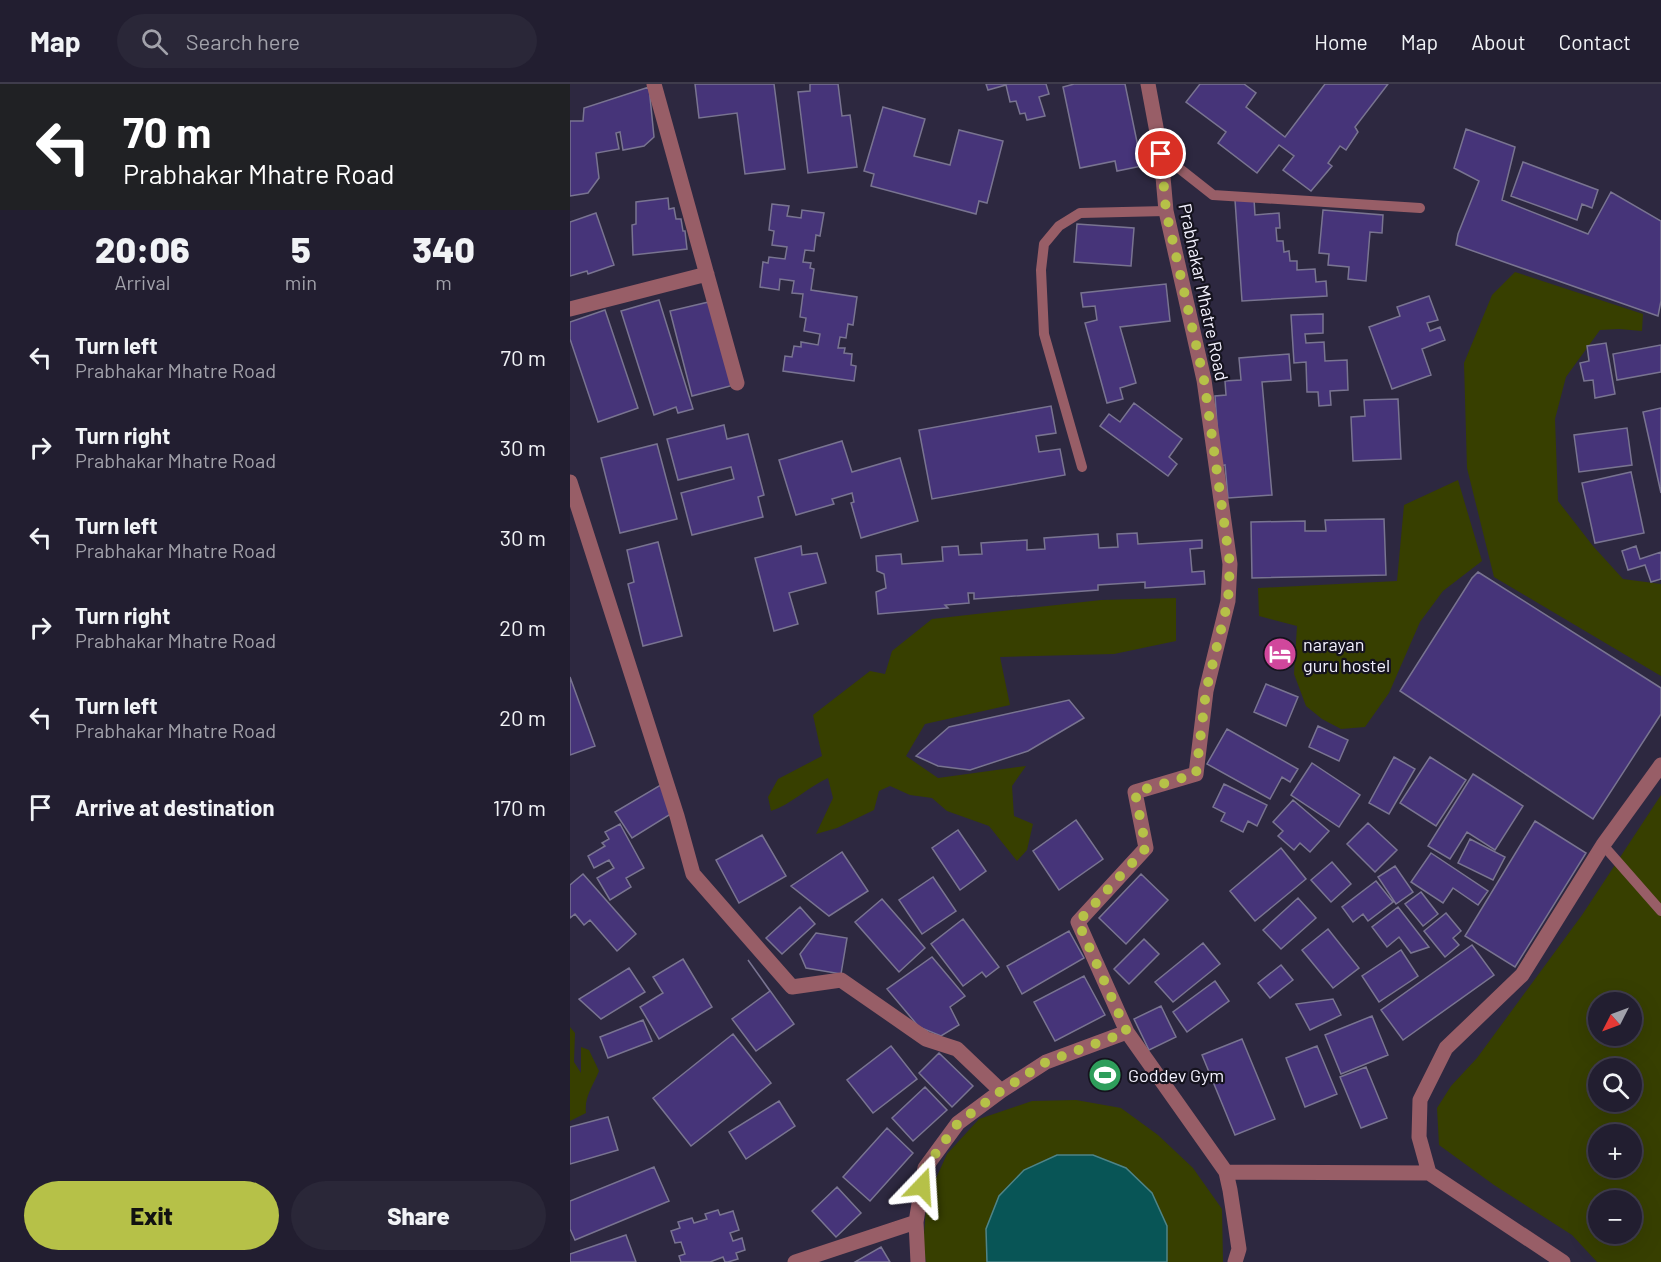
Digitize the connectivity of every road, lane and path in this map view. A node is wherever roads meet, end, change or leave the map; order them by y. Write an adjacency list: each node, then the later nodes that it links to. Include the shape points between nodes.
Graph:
1 (654, 84): 6 (street)
2 (1148, 84): 3 (street, Prabhakar Mhatre Road)
3 (1161, 154): 4 (lane, via 1213,195); 5 (street, Prabhakar Mhatre Road)
4 (1420, 208)
5 (1166, 211): 9 (lane, via 1080,213 1059,226 1044,244 1044,334); 14 (street, Prabhakar Mhatre Road, via 1204,380 1230,564 1228,601 1206,691 1196,774 1135,792 1146,848 1078,922)
6 (707, 274): 7 (street); 8 (street)
7 (570, 309)
8 (737, 383)
9 (1082, 467)
10 (570, 482): 15 (street, via 693,874 792,987 841,980 926,1040 957,1049)
11 (1661, 765): 12 (street)
12 (1602, 845): 13 (lane); 17 (street, via 1522,975 1446,1048 1420,1100 1419,1137)
13 (1661, 911)
14 (1127, 1032): 15 (street, via 1046,1062); 16 (street)
15 (1001, 1091): 18 (street, via 958,1123 925,1168)
16 (1226, 1172): 17 (street); 21 (street, via 1239,1249)
17 (1429, 1173): 22 (street)
18 (916, 1222): 19 (street); 20 (street)
19 (795, 1262)
20 (918, 1262)
21 (1235, 1262)
22 (1563, 1262)

